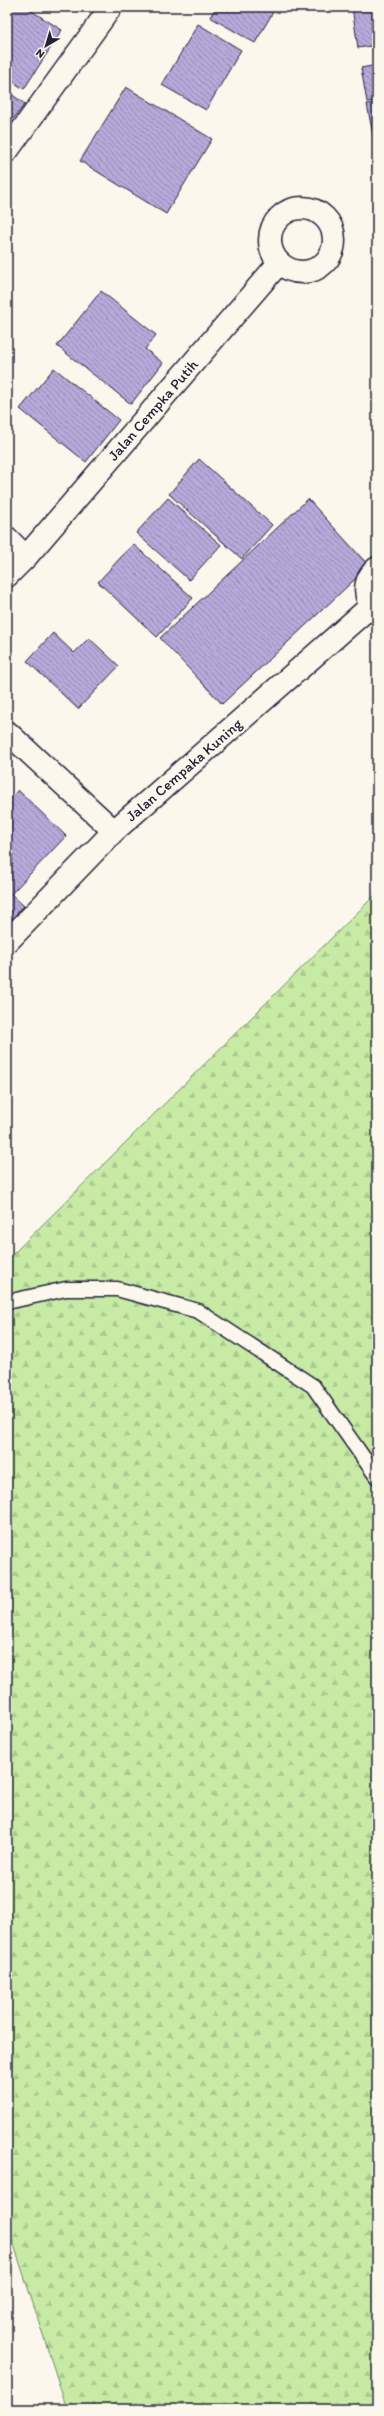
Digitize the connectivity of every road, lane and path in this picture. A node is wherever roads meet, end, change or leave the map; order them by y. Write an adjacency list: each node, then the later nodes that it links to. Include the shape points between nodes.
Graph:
1 (111, 7): 2 (street)
2 (7, 152)
3 (279, 263): 5 (street, Jalan Cempka Putih)
4 (7, 538): 5 (street)
5 (26, 557): 7 (street, Jalan Cempka Putih)
6 (377, 568): 8 (street, via 367,580 366,589)
7 (7, 576)
8 (374, 610): 10 (street, Jalan Cempaka Kuning)
9 (7, 732): 10 (street)
10 (114, 831): 11 (street, Jalan Cempaka Kuning)
11 (7, 942)
12 (7, 1302): 13 (lane, via 66,1289 117,1288 198,1311 313,1386)
13 (377, 1477)

